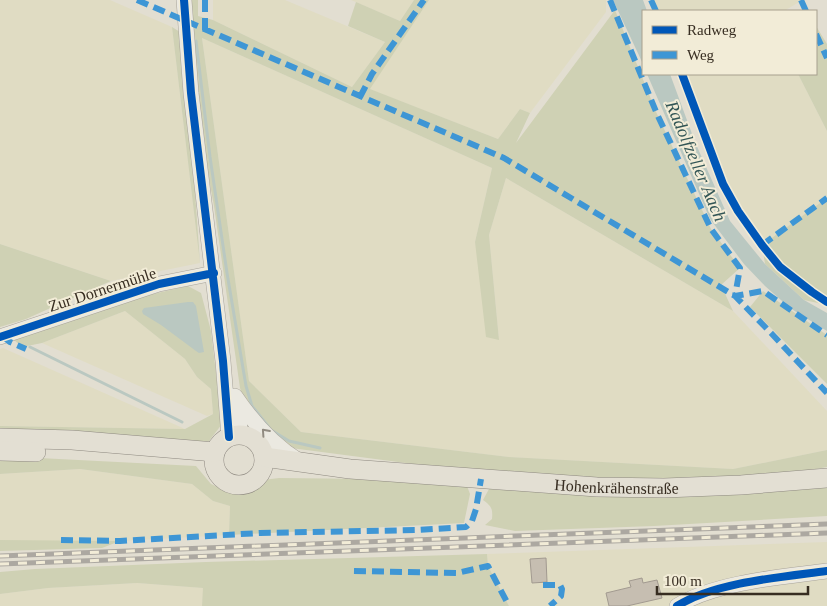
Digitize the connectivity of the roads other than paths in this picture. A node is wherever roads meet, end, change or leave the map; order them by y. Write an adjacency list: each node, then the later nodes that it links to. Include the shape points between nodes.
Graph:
1 (184, 0): 2 (street, via 191,93)
2 (214, 274): 3 (street, Zur Dornermühle, via 159,284); 4 (street)
3 (0, 337)
4 (224, 361): 5 (street); 6 (street)
5 (235, 396): 6 (street); 10 (street, one-way to 5, via 277,445)
6 (235, 436): 9 (main road, via 220,443); 11 (main road, via 247,436 260,446)
7 (0, 438): 9 (main road, via 72,440)
8 (0, 451): 9 (main road)
9 (215, 458): 11 (main road, via 218,474 237,486 249,484 258,476)
10 (300, 462): 11 (main road); 12 (main road)
11 (263, 464): 12 (main road)
12 (350, 469): 13 (main road, Hohenkrähenstraße, via 597,487 742,485)
13 (827, 478)
14 (827, 571): 15 (street, via 755,581 690,598)
15 (678, 606)

